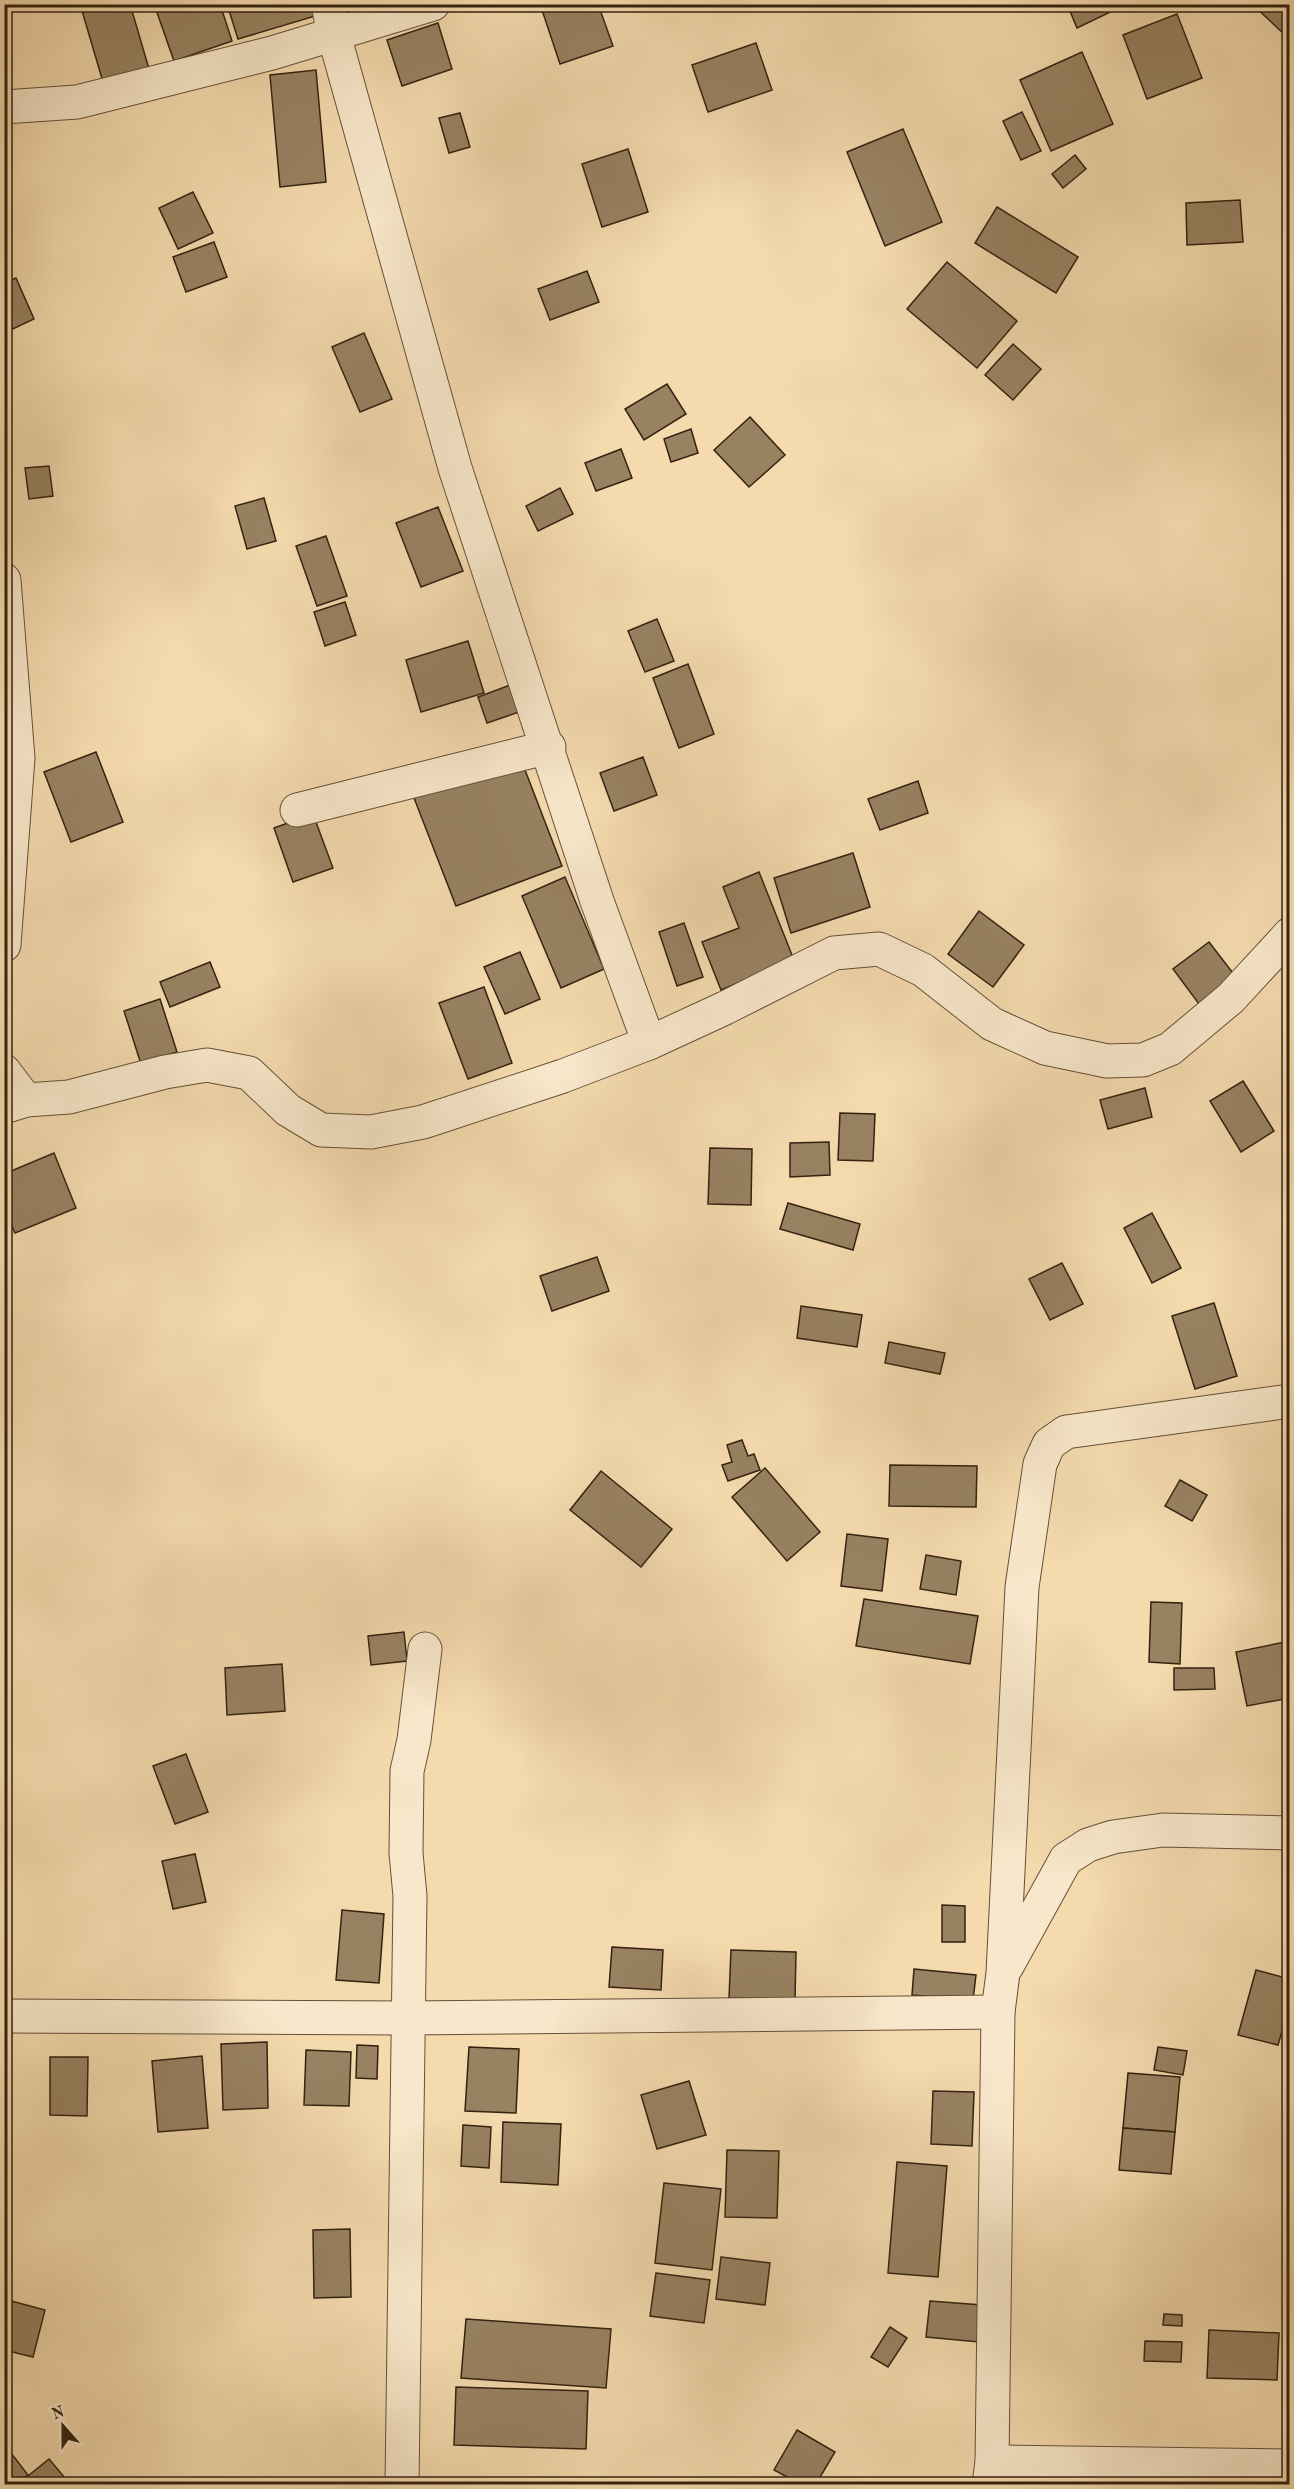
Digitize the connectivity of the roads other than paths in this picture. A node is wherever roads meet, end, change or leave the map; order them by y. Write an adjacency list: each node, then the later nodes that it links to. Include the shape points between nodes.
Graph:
1 (433, 4): 2 (street)
2 (331, 20): 3 (street, via 77,102); 5 (street, via 455,468)
3 (4, 107)
4 (4, 580): 8 (street, via 18,758)
5 (549, 747): 6 (street); 9 (street, via 597,901)
6 (297, 810)
7 (1290, 934): 9 (street, via 1231,998 1170,1049 1143,1060 1107,1061 1045,1048 992,1024 923,970 879,949 834,953)
8 (4, 945)
9 (649, 1043): 11 (street, via 423,1122 371,1132 321,1130 288,1110 249,1073 207,1065 69,1097)
10 (4, 1071): 11 (street)
11 (15, 1103)
12 (1290, 1401): 15 (street, via 1066,1432 1049,1444 1040,1464 1022,1587)
13 (424, 1649): 18 (street, via 407,1771)
14 (1290, 1833): 15 (street, via 1162,1830 1088,1845 1066,1859)
15 (1003, 1973): 16 (street)
16 (998, 2012): 18 (street); 20 (street)
17 (4, 2016): 18 (street)
18 (407, 2018): 21 (street)
19 (1290, 2466): 20 (street)
20 (991, 2473)
21 (402, 2484)

